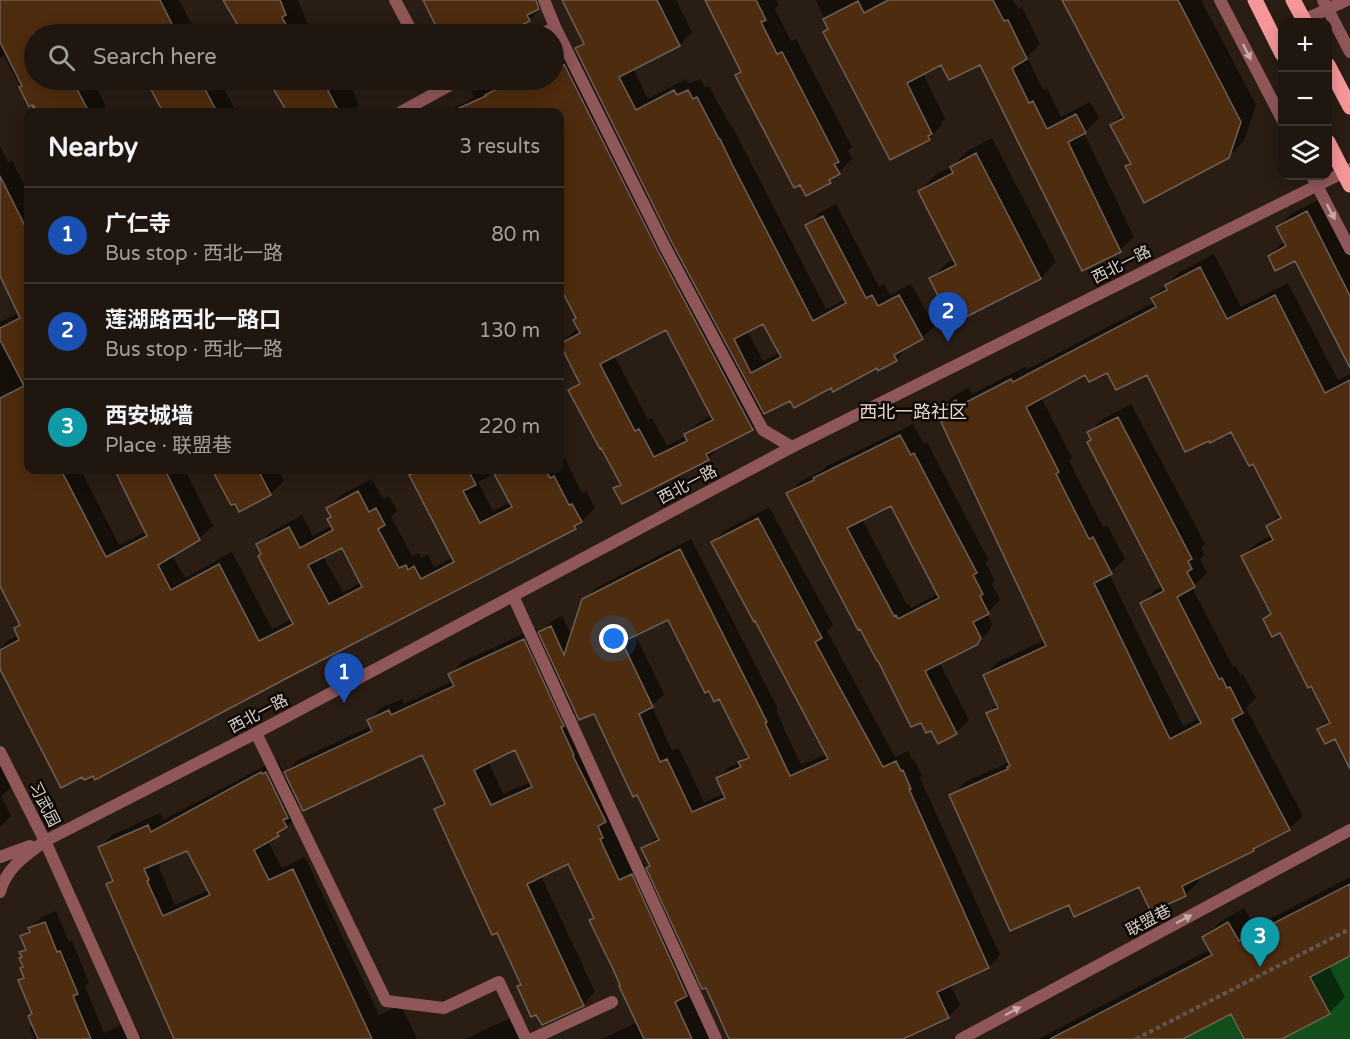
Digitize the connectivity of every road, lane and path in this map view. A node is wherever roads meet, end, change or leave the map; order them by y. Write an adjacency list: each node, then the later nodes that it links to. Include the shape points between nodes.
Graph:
1 (395, 0): 10 (street)
2 (544, 0): 11 (street)
3 (1220, 0): 19 (street, one-way to 19)
4 (1255, 0): 13 (main road)
5 (1293, 0): 8 (main road)
6 (1347, 0): 7 (street)
7 (1325, 5): 9 (street); 14 (street)
8 (1303, 18)
9 (1309, 18)
10 (408, 24)
11 (554, 24)
12 (564, 45): 25 (street, via 763,430)
13 (1278, 46)
14 (1350, 52)
15 (1332, 72): 17 (main road)
16 (431, 90): 18 (street)
17 (1350, 107)
18 (406, 108)
19 (1278, 111)
20 (1332, 149): 21 (main road)
21 (1348, 175): 22 (street, 西北一路)
22 (1332, 177)
23 (1314, 180): 24 (street, one-way to 24); 25 (street, 西北一路)
24 (1350, 249)
25 (792, 447): 26 (street, 西北一路)
26 (513, 596): 27 (street, 西北一路); 38 (street)
27 (256, 733): 30 (street, 西北一路); 36 (street, via 386,1001 444,1008 499,982)
28 (0, 752): 30 (street, 习武园)
29 (1350, 830): 39 (street, 联盟巷, one-way to 29)
30 (45, 841): 31 (street); 32 (street, 习武园, via 21,859); 35 (street)
31 (0, 857)
32 (0, 892)
33 (1350, 929): 40 (path)
34 (612, 1002): 37 (street)
35 (134, 1039)
36 (526, 1039)
37 (532, 1039)
38 (716, 1039)
39 (961, 1039)
40 (1136, 1039)

